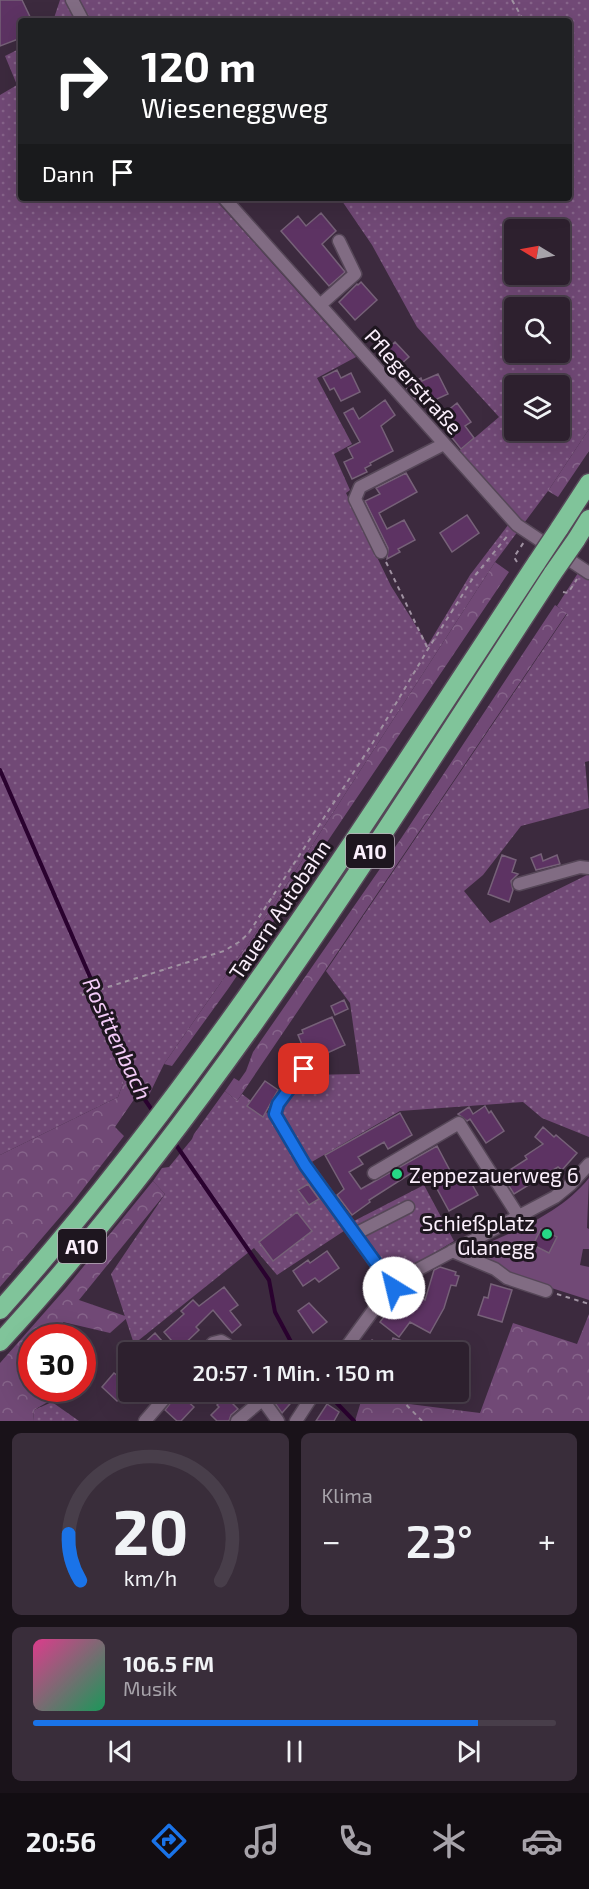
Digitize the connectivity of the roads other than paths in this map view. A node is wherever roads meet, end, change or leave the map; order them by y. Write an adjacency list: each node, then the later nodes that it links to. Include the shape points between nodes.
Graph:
1 (72, 0): 2 (street)
2 (81, 18)
3 (227, 201): 5 (street, Pflegerstraße)
4 (339, 241): 5 (street, via 355,274)
5 (320, 305): 6 (street, Pflegerstraße)
6 (444, 444): 9 (street, via 360,487 355,494); 10 (street, Pflegerstraße, via 517,525)
7 (589, 483): 22 (highway, Tauern Autobahn / A10, bridge, via 263,973 150,1130)
8 (589, 519): 23 (highway, Tauern Autobahn / A10, bridge, via 258,1016 162,1148)
9 (381, 552)
10 (586, 571)
11 (589, 868): 12 (street)
12 (519, 884)
13 (304, 1069): 18 (street, via 275,1114 305,1165)
14 (587, 1172): 17 (street, via 555,1197)
15 (375, 1173): 17 (street, via 459,1123)
16 (408, 1207): 18 (street)
17 (519, 1217): 19 (street)
18 (355, 1234): 20 (street)
19 (452, 1251): 20 (street); 21 (street, via 507,1278)
20 (394, 1288): 24 (street)
21 (546, 1291)
22 (0, 1310)
23 (0, 1342)
24 (350, 1342)
25 (161, 1402): 29 (street)
26 (254, 1402): 30 (street)
27 (264, 1402): 31 (street)
28 (308, 1402): 32 (street)
29 (144, 1421)
30 (237, 1421)
31 (278, 1421)
32 (296, 1421)

